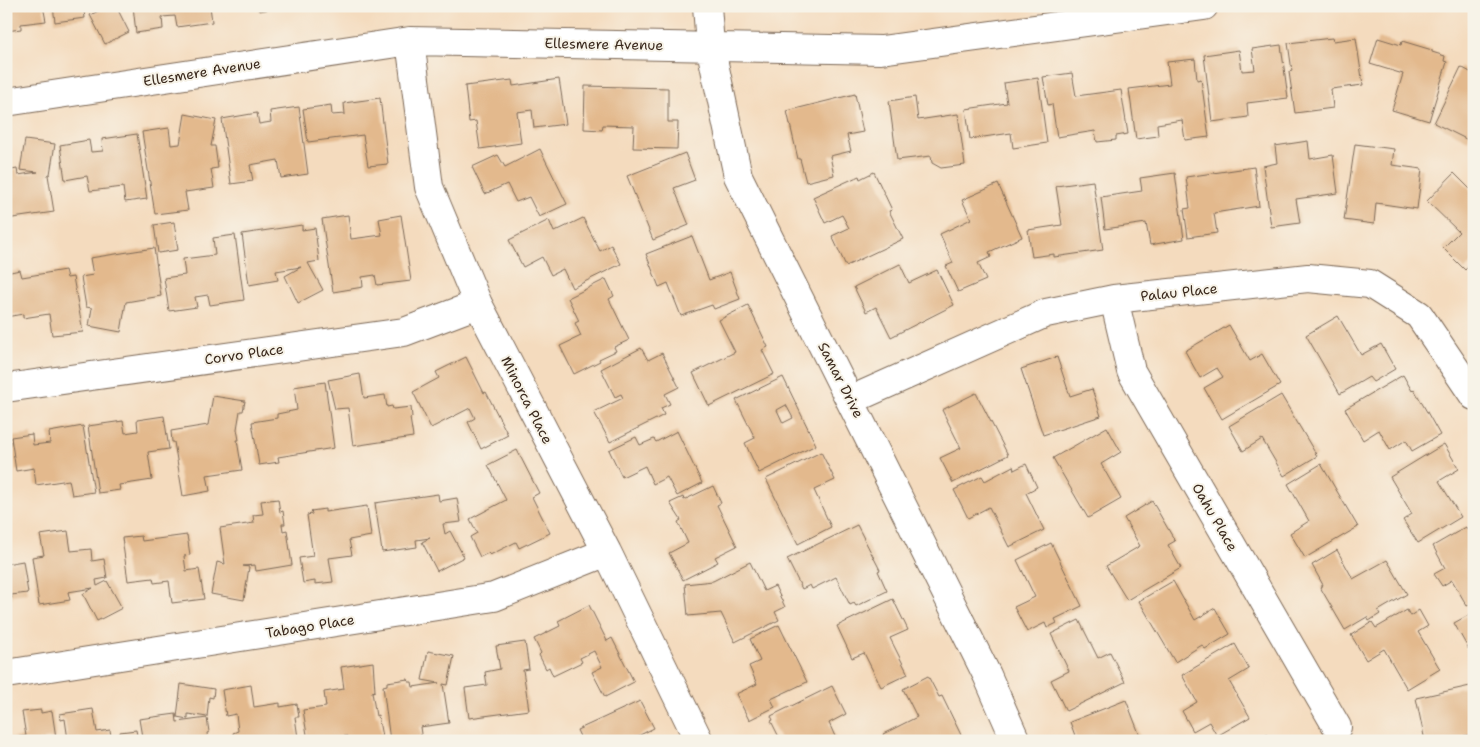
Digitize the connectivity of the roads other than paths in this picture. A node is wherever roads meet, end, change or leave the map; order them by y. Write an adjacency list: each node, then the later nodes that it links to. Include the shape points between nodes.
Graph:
1 (708, 6): 4 (street, Samar Drive)
2 (1204, 6): 4 (street, Ellesmere Avenue, via 881,50)
3 (410, 41): 4 (street, Ellesmere Avenue); 5 (street, Ellesmere Avenue); 7 (street, Minorca Place, via 429,187)
4 (710, 45): 10 (street, Samar Drive, via 738,176)
5 (6, 102)
6 (1114, 299): 9 (street, Palau Place, via 1308,278 1370,284 1419,315); 10 (street, Palau Place, via 1046,313); 13 (street, Oahu Place, via 1131,371)
7 (478, 304): 8 (street, Corvo Place, via 404,332); 11 (street, Minorca Place)
8 (6, 388)
9 (1474, 396)
10 (851, 400): 15 (street, Samar Drive, via 987,675)
11 (607, 552): 12 (street, Tabago Place, via 494,597); 14 (street, Minorca Place)
12 (6, 674)
13 (1337, 727)
14 (699, 741)
15 (1016, 741)

